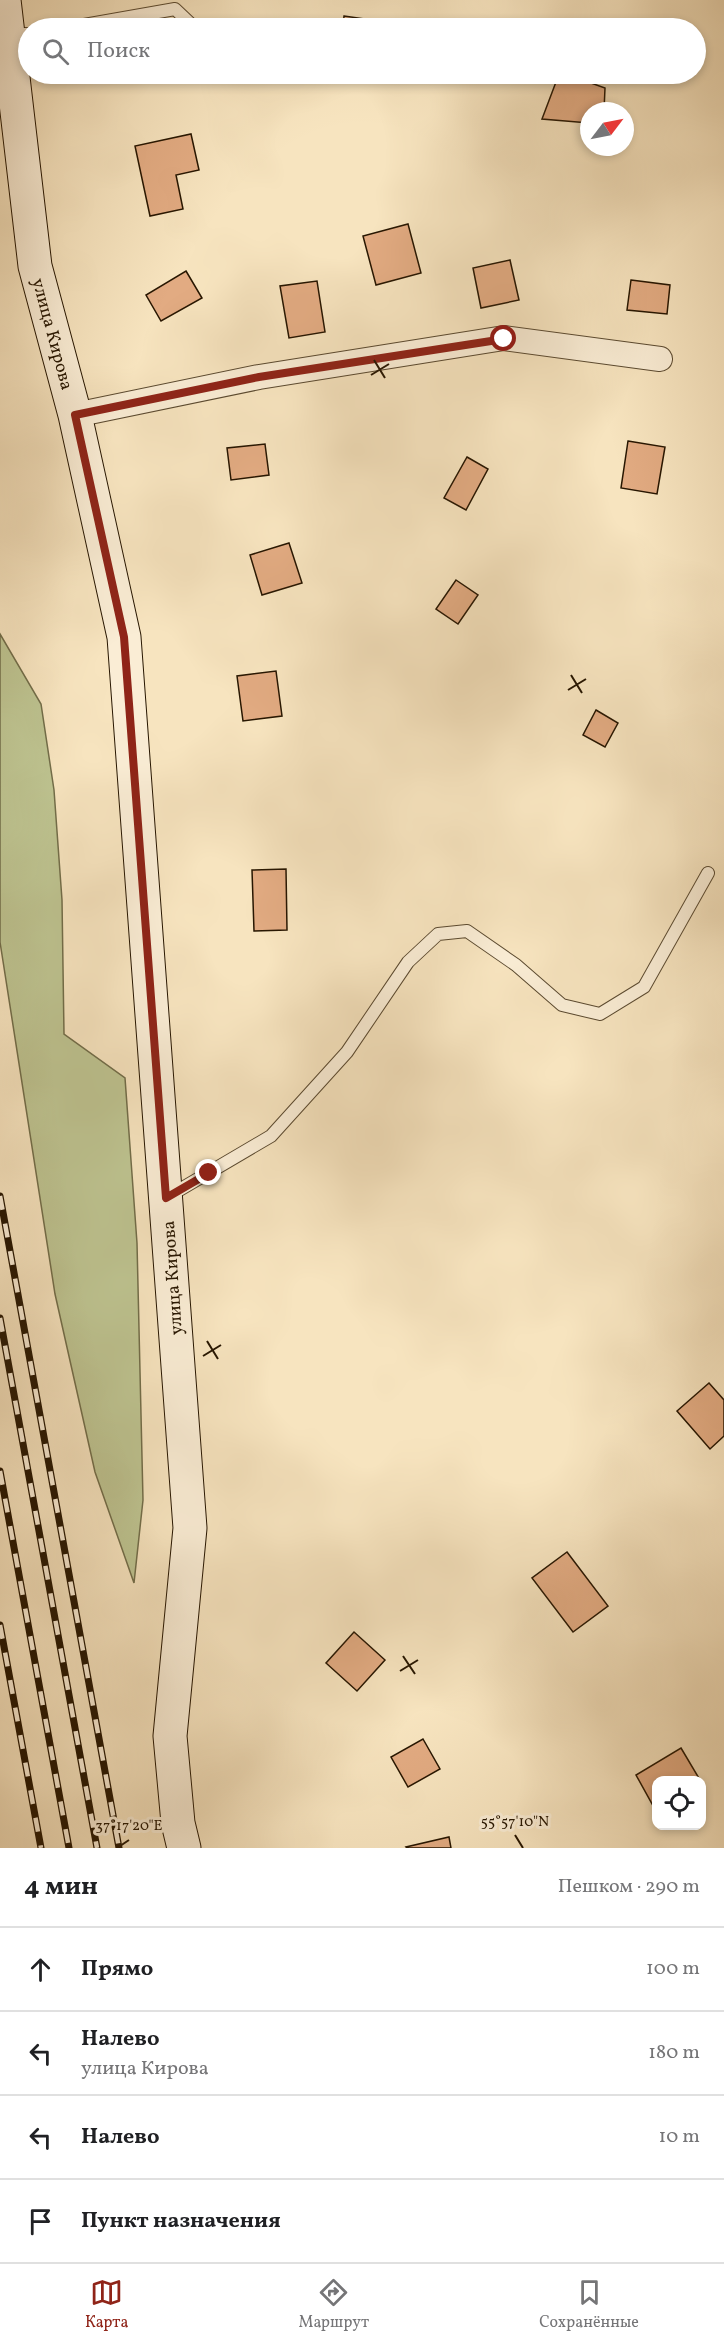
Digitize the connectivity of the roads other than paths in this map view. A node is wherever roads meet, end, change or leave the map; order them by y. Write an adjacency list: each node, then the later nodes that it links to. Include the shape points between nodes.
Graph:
1 (4, 0): 5 (street, улица Кирова)
2 (178, 5): 3 (lane); 4 (lane)
3 (115, 18)
4 (188, 18)
5 (18, 34): 7 (street, улица Кирова, via 17,96 35,266)
6 (660, 359): 7 (street, via 504,339 259,377)
7 (75, 415): 9 (street, улица Кирова, via 124,637)
8 (708, 873): 9 (lane, via 645,987 600,1014 562,1005 516,965 467,931 438,934 408,962 347,1052 272,1136)
9 (166, 1198): 10 (street, улица Кирова, via 190,1528 170,1736)
10 (184, 1848)

